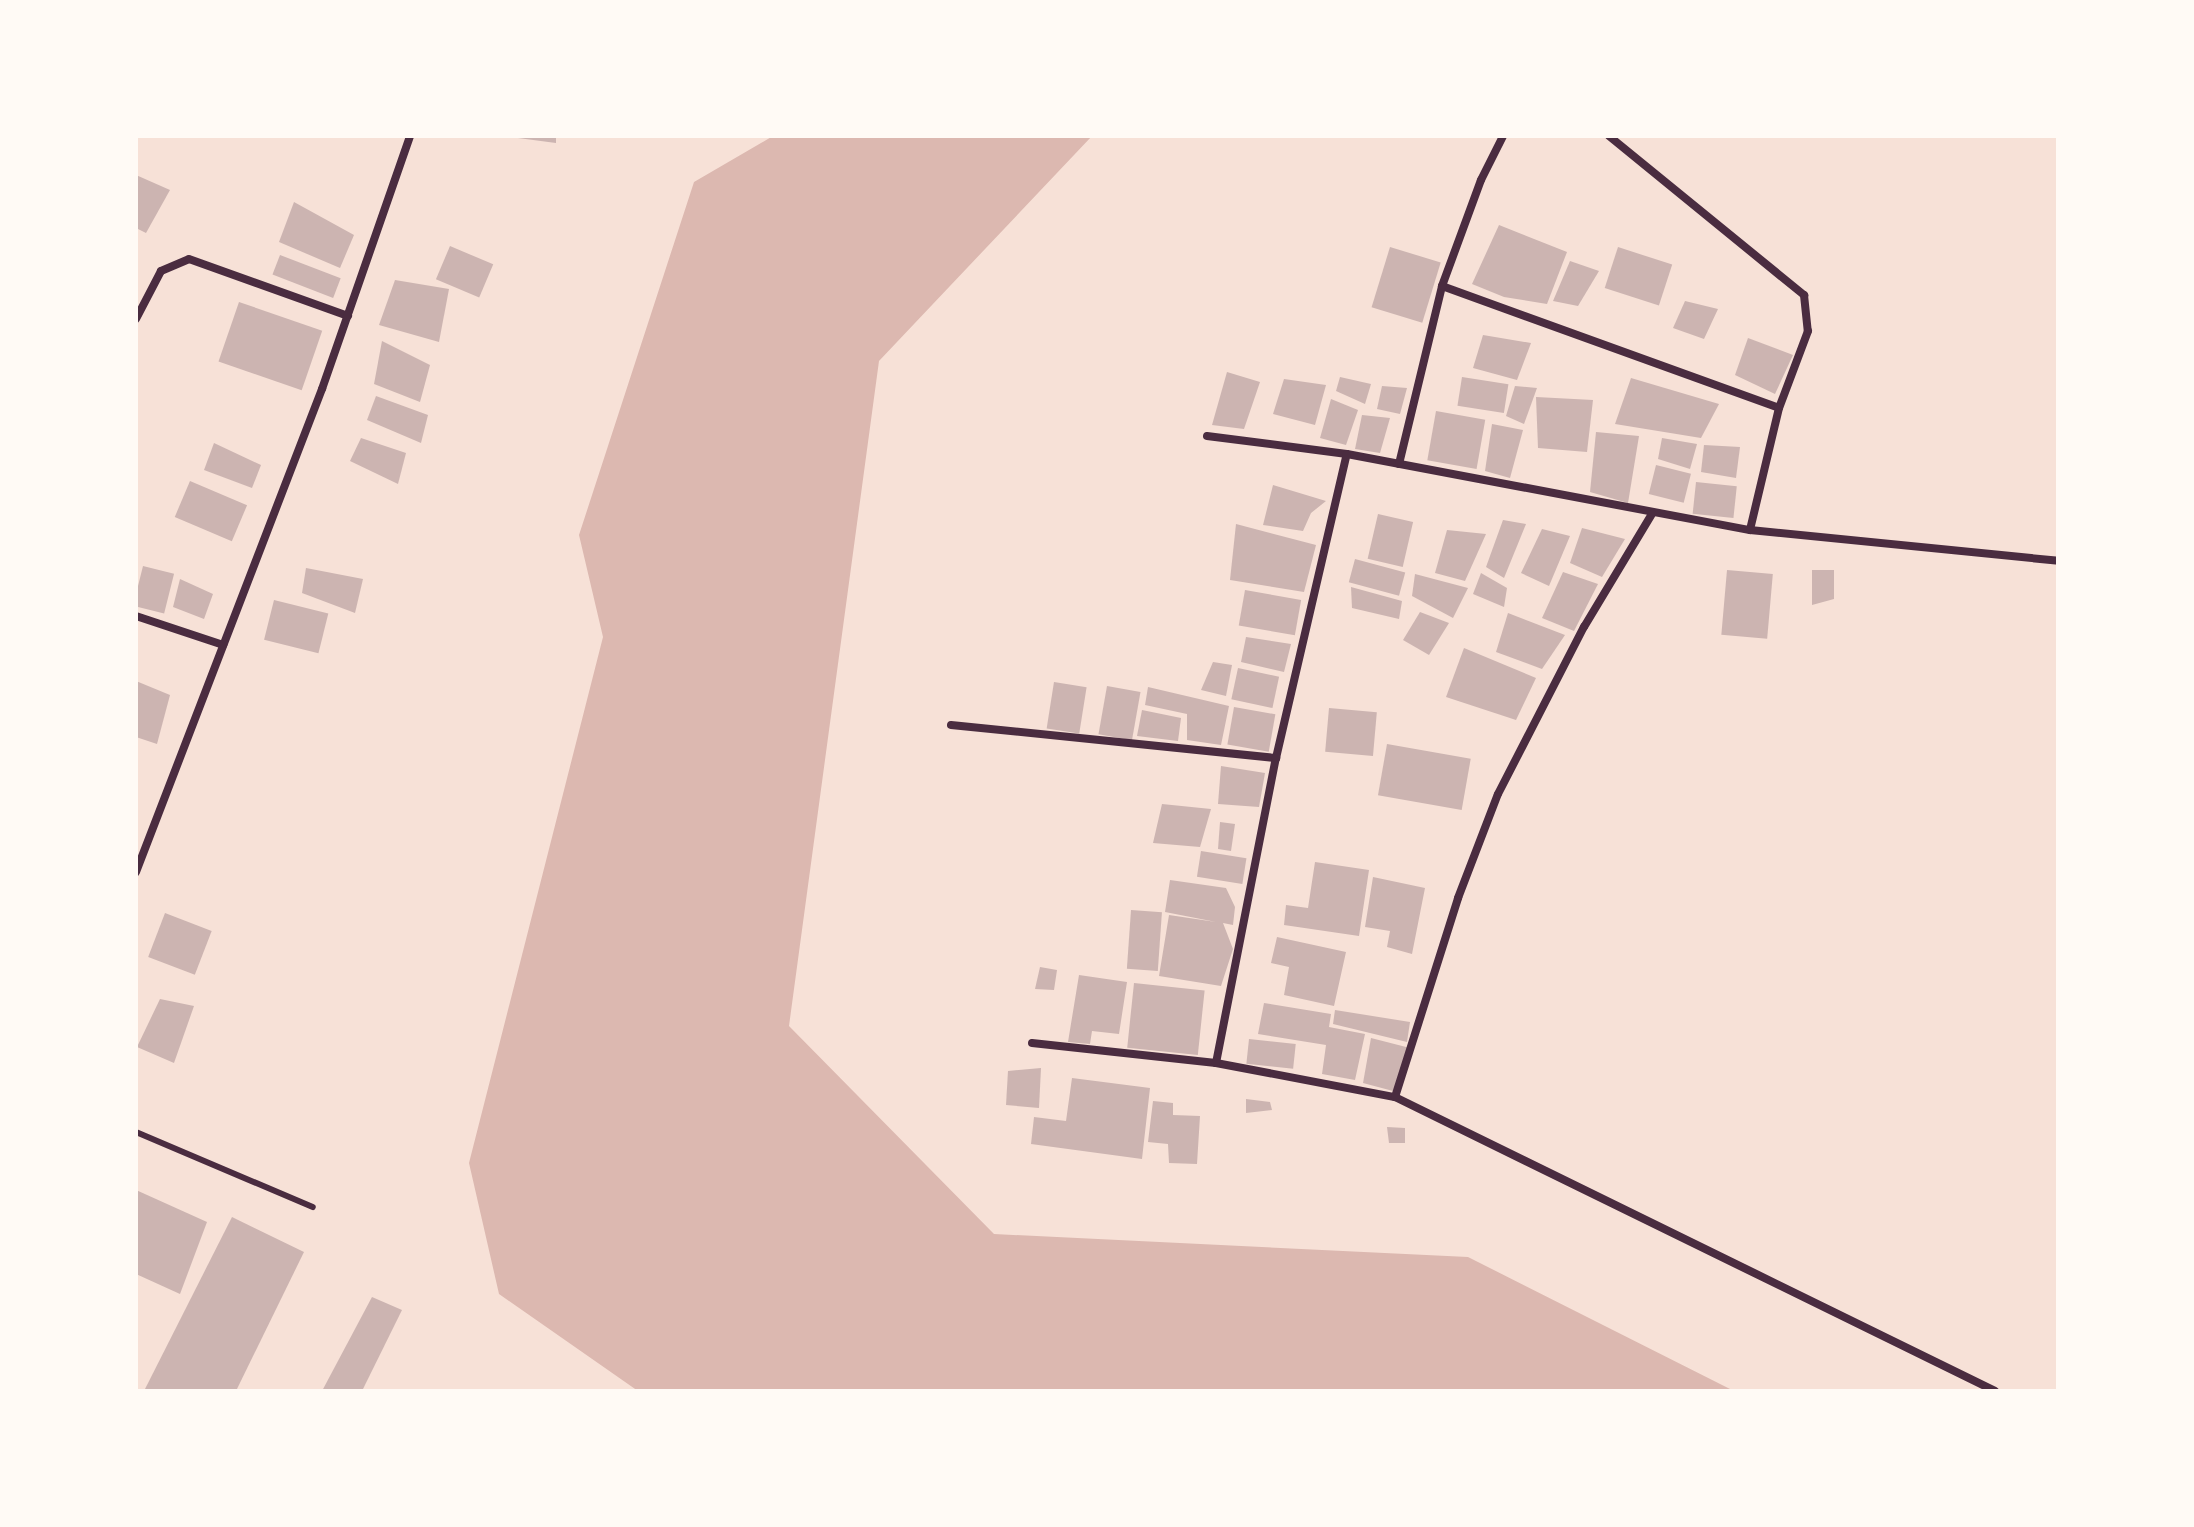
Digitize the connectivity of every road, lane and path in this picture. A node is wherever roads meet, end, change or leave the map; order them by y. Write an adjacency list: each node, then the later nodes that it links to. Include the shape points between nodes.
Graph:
1 (410, 136): 5 (street)
2 (1503, 136): 4 (street)
3 (1609, 136): 7 (street, via 1804,295 1808,331)
4 (1442, 286): 7 (street); 10 (street)
5 (348, 316): 6 (street, via 189,259 161,271); 15 (street)
6 (136, 319)
7 (1779, 408): 12 (street)
8 (1207, 436): 9 (street)
9 (1347, 454): 10 (street); 17 (street)
10 (1399, 464): 11 (street)
11 (1652, 514): 12 (street); 21 (street, via 1584,627 1498,794 1458,898)
12 (1750, 530): 13 (street)
13 (2058, 561)
14 (136, 616): 15 (street)
15 (223, 645): 18 (street)
16 (951, 725): 17 (street)
17 (1276, 758): 20 (street)
18 (136, 872)
19 (1032, 1043): 20 (street)
20 (1216, 1063): 21 (street)
21 (1395, 1097): 24 (street)
22 (136, 1132): 23 (lane)
23 (313, 1207)
24 (1995, 1391)

